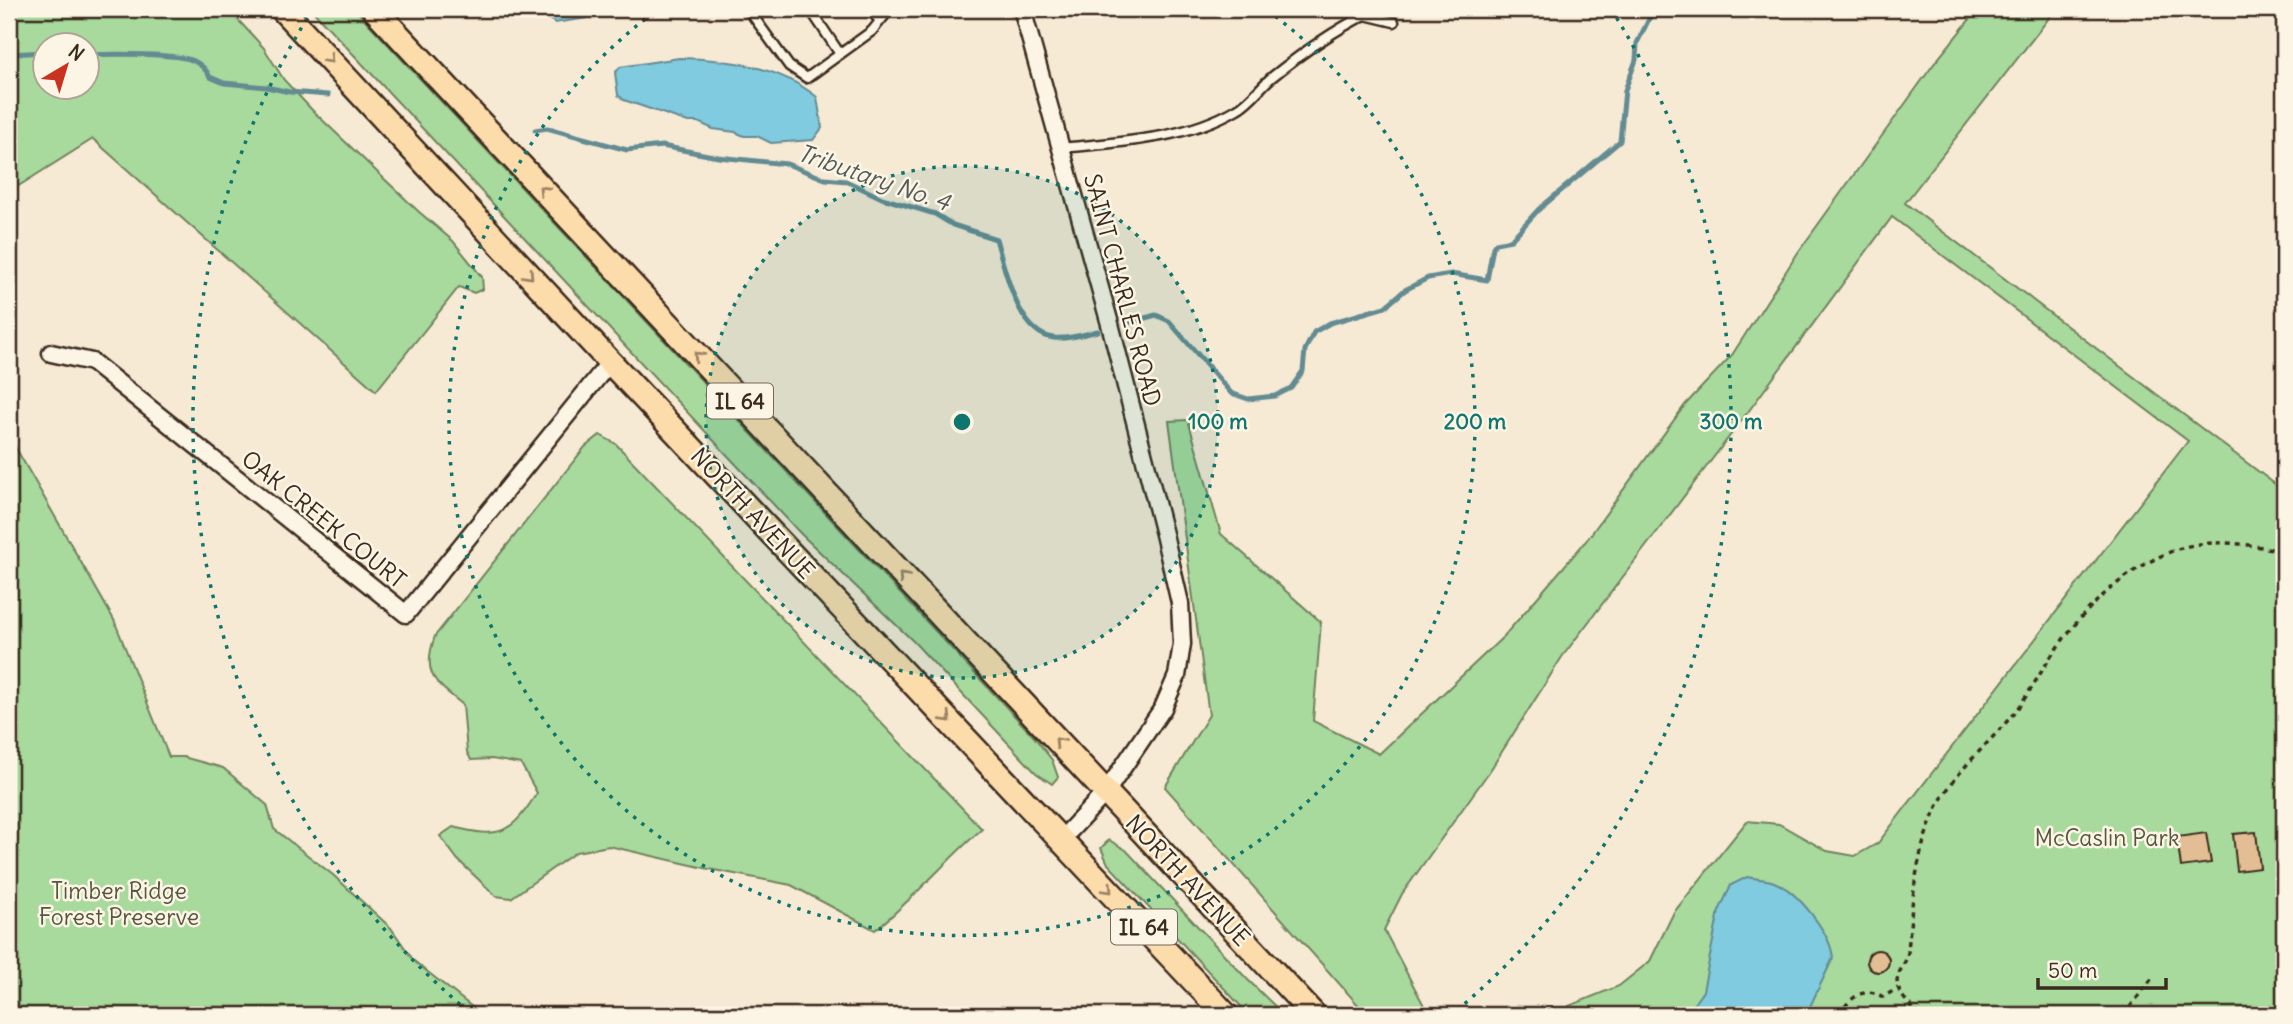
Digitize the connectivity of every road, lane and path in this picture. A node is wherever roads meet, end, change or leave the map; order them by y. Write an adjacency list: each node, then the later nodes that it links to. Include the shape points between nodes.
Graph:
1 (282, 9): 13 (main road, NORTH AVENUE / IL 64, one-way to 13)
2 (374, 9): 15 (main road, NORTH AVENUE / IL 64, one-way to 2)
3 (748, 9): 10 (lane, via 789,66 807,78)
4 (810, 9): 10 (lane)
5 (870, 9): 8 (lane)
6 (891, 9): 8 (lane)
7 (1022, 9): 11 (street, SAINT CHARLES ROAD)
8 (880, 21): 10 (lane)
9 (1394, 22): 11 (lane, via 1365,15 1338,29 1238,109 1194,128)
10 (840, 54)
11 (1061, 148): 15 (street, SAINT CHARLES ROAD, via 1180,603 1182,644 1177,676 1163,708)
12 (51, 353): 13 (street, OAK CREEK COURT, via 92,362 407,614)
13 (610, 362): 16 (main road, NORTH AVENUE / IL 64, one-way to 16)
14 (2284, 552): 18 (path, via 2219,543 2172,551 2130,574 2072,626 2018,707 1963,767 1937,808 1920,854 1908,954)
15 (1106, 792): 16 (street, SAINT CHARLES ROAD); 20 (main road, NORTH AVENUE / IL 64)
16 (1061, 839): 19 (main road, NORTH AVENUE / IL 64, one-way to 19)
17 (2153, 977): 23 (path)
18 (1898, 988): 21 (path, via 1886,997 1865,992); 22 (path)
19 (1226, 1015)
20 (1314, 1015)
21 (1839, 1015)
22 (1920, 1015)
23 (2124, 1015)

